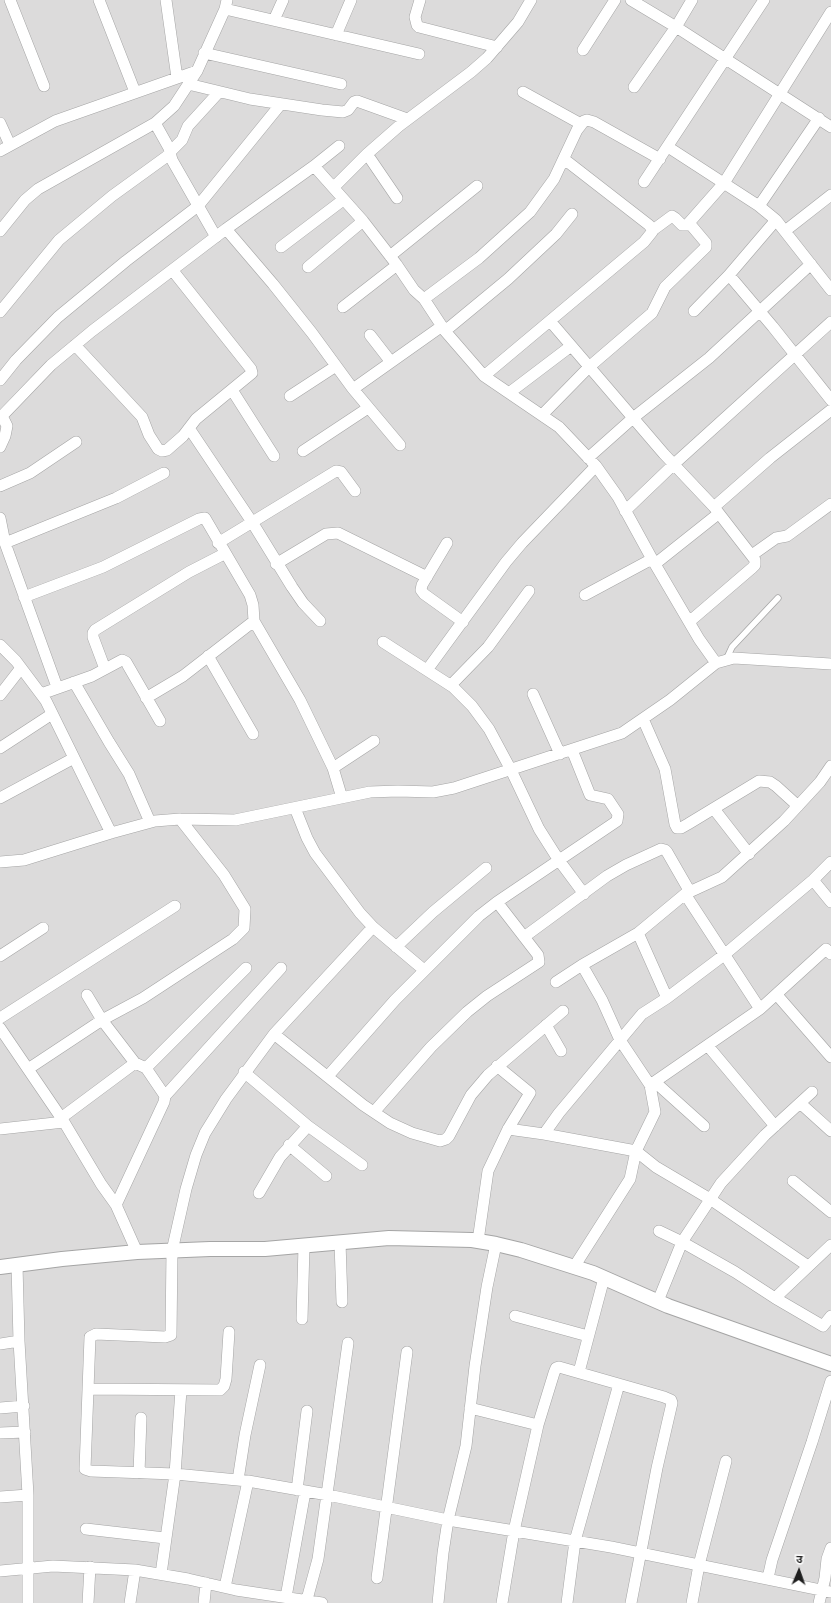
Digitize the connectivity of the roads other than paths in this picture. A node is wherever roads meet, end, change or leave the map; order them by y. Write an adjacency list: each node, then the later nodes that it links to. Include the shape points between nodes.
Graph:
1 (10, 0): 26 (street)
2 (99, 0): 28 (street)
3 (166, 0): 23 (street)
4 (283, 0): 14 (street)
5 (351, 0): 16 (street)
6 (420, 0): 17 (street, via 415,17 419,28)
7 (531, 0): 17 (street, via 518,22)
8 (615, 0): 18 (street)
9 (631, 0): 15 (street)
10 (692, 0): 15 (street)
11 (764, 0): 21 (street)
12 (226, 4): 14 (street); 19 (street)
13 (831, 12): 31 (street)
14 (274, 20): 16 (street)
15 (676, 27): 21 (street); 27 (street)
16 (336, 35): 20 (street)
17 (497, 47): 34 (street, via 471,72)
18 (583, 50)
19 (204, 53): 22 (street); 25 (street)
20 (420, 54)
21 (726, 59): 31 (street); 41 (street)
22 (197, 71): 23 (street); 24 (street)
23 (177, 78): 28 (street)
24 (188, 84): 29 (street); 36 (street, via 174,106)
25 (341, 84)
26 (44, 86)
27 (634, 87)
28 (135, 92): 39 (street, via 55,121)
29 (219, 92): 32 (street); 43 (street, via 188,126 182,140)
30 (523, 92): 37 (street)
31 (779, 93): 33 (street); 49 (street)
32 (280, 105): 34 (street, via 343,112 357,102); 55 (street)
33 (819, 118): 38 (street); 56 (street)
34 (407, 119): 44 (street)
35 (0, 123): 39 (street)
36 (154, 123): 43 (street); 63 (street, via 38,189 25,200)
37 (581, 124): 45 (street); 46 (street, via 587,120 594,122)
38 (831, 127)
39 (10, 145): 42 (street)
40 (339, 146): 47 (street)
41 (668, 146): 46 (street); 49 (street)
42 (0, 151)
43 (170, 153): 55 (street); 77 (street, via 63,236)
44 (367, 154): 51 (street); 53 (street)
45 (564, 159): 62 (street, via 649,225); 73 (street, via 540,200 521,221 479,258)
46 (660, 159): 48 (street)
47 (314, 166): 51 (street); 61 (street)
48 (644, 182)
49 (724, 183): 56 (street); 60 (street)
50 (477, 186): 67 (street)
51 (334, 187): 54 (street)
52 (831, 196): 64 (street)
53 (397, 198)
54 (343, 200): 59 (street); 66 (street)
55 (198, 206): 65 (street); 89 (street, via 58,317)
56 (759, 206): 58 (street)
57 (572, 214): 80 (street, via 556,234 508,278)
58 (776, 220): 64 (street); 71 (street)
59 (363, 221): 67 (street); 69 (street)
60 (690, 224): 62 (street, via 684,226 672,216); 87 (street, via 706,243 706,247 665,287 652,313)
61 (226, 230): 65 (street); 86 (street, via 278,290)
62 (652, 230): 78 (street, via 644,242)
63 (0, 231)
64 (785, 231): 68 (street)
65 (216, 237): 70 (street)
66 (282, 247)
67 (394, 260): 73 (street, via 414,290); 74 (street)
68 (811, 264): 72 (street); 75 (street)
69 (308, 267)
70 (173, 270): 82 (street); 91 (street, via 251,369 252,375)
71 (728, 275): 75 (street); 76 (street)
72 (829, 283)
73 (424, 299): 80 (street)
74 (343, 307)
75 (759, 310): 84 (street); 99 (street, via 709,358)
76 (694, 311)
77 (0, 312)
78 (550, 321): 83 (street); 88 (street)
79 (831, 322): 84 (street)
80 (444, 329): 85 (street); 88 (street)
81 (370, 335): 85 (street)
82 (75, 345): 98 (street, via 51,365); 100 (street, via 142,418 149,435 160,450 167,450 180,440)
83 (572, 346): 87 (street); 92 (street)
84 (796, 355): 94 (street); 107 (street)
85 (391, 362): 90 (street)
86 (336, 366): 90 (street); 93 (street)
87 (589, 367): 97 (street); 99 (street)
88 (484, 376): 92 (street)
89 (0, 380)
90 (353, 389): 95 (street)
91 (232, 390): 100 (street, via 196,419); 105 (street)
92 (509, 393): 97 (street)
93 (290, 396)
94 (831, 400)
95 (368, 408): 102 (street); 104 (street)
96 (831, 410): 114 (street, via 770,458)
97 (542, 415): 106 (street, via 559,427)
98 (1, 416): 103 (street, via 7,426)
99 (633, 418): 106 (street); 107 (street)
100 (189, 428): 116 (street)
101 (76, 442): 110 (street, via 30,473)
102 (400, 445)
103 (0, 447)
104 (303, 451)
105 (274, 456)
106 (588, 458): 108 (street)
107 (673, 464): 113 (street); 114 (street)
108 (596, 466): 113 (street); 131 (street, via 522,543)
109 (164, 473): 117 (street, via 116,498)
110 (0, 486)
111 (355, 491): 116 (street, via 341,472 336,471)
112 (831, 504): 121 (street, via 787,536 776,538)
113 (626, 511): 122 (street)
114 (716, 511): 121 (street); 122 (street)
115 (0, 518): 117 (street)
116 (252, 522): 118 (street); 123 (street)
117 (5, 543): 127 (street)
118 (218, 543): 120 (street); 127 (street, via 205,518 199,519 103,566)
119 (447, 543): 124 (street)
120 (224, 554): 129 (street, via 250,595); 139 (street, via 189,572 95,630 93,637)
121 (752, 555): 132 (street, via 755,561 752,568)
122 (653, 562): 126 (street); 132 (street)
123 (276, 564): 124 (street, via 326,534 338,533); 130 (street, via 303,603)
124 (427, 577): 131 (street, via 422,585 422,592)
125 (529, 591): 142 (street, via 488,647)
126 (585, 595)
127 (24, 597): 143 (street)
128 (778, 598): 136 (lane)
129 (254, 621): 135 (street); 158 (street, via 300,700)
130 (320, 621)
131 (463, 622): 140 (street)
132 (689, 622): 136 (street)
133 (383, 642): 140 (street)
134 (0, 645): 138 (street)
135 (208, 656): 147 (street, via 165,688); 151 (street)
136 (721, 661): 137 (street, via 734,658); 149 (street)
137 (831, 664)
138 (21, 668): 144 (street); 146 (street)
139 (104, 669): 141 (street); 147 (street, via 124,661)
140 (427, 670): 142 (street)
141 (74, 682): 143 (street); 166 (street, via 130,774)
142 (450, 685): 159 (street, via 467,700 489,729)
143 (57, 687): 144 (street)
144 (41, 694): 148 (street)
145 (534, 694): 155 (street)
146 (0, 695)
147 (146, 698): 150 (street)
148 (52, 714): 153 (street); 156 (street)
149 (643, 719): 154 (street, via 622,733); 164 (street, via 665,769 676,826 681,828)
150 (160, 721)
151 (253, 734)
152 (374, 741): 158 (street)
153 (0, 748)
154 (572, 750): 155 (street); 169 (street, via 590,795 608,799 618,814 618,819)
155 (560, 754): 159 (street)
156 (74, 758): 160 (street); 167 (street)
157 (831, 766): 162 (street)
158 (333, 768): 161 (street)
159 (511, 770): 161 (street, via 433,792 370,792); 169 (street, via 532,817)
160 (0, 798)
161 (342, 798): 163 (street)
162 (798, 806): 164 (street, via 776,786 764,781 752,784); 168 (street)
163 (295, 808): 165 (street, via 235,820); 179 (street, via 315,853)
164 (714, 809): 168 (street)
165 (180, 819): 166 (street); 198 (street, via 224,875 245,909 244,928 143,998)
166 (150, 822): 167 (street)
167 (111, 833): 170 (street, via 24,860)
168 (749, 854): 174 (street, via 722,877)
169 (558, 859): 175 (street); 176 (street)
170 (0, 862)
171 (831, 862): 173 (street)
172 (486, 868): 183 (street)
173 (813, 880): 177 (street); 186 (street)
174 (687, 893): 175 (street, via 668,852 663,849 626,865); 181 (street); 186 (street)
175 (584, 894): 182 (street)
176 (497, 902): 182 (street); 190 (street, via 479,916)
177 (831, 902)
178 (175, 906): 197 (street)
179 (372, 927): 183 (street); 201 (street)
180 (43, 928): 185 (street)
181 (638, 933): 187 (street); 194 (street)
182 (524, 937): 216 (street, via 538,955 539,962 466,1012 431,1047)
183 (396, 947): 190 (street)
184 (830, 949): 193 (street)
185 (0, 956)
186 (724, 956): 194 (street); 195 (street)
187 (582, 965): 191 (street); 202 (street, via 602,1000)
188 (246, 968): 208 (street)
189 (281, 968): 214 (street)
190 (424, 970): 211 (street)
191 (556, 982)
192 (87, 995): 198 (street)
193 (777, 995): 195 (street); 205 (street)
194 (667, 998): 202 (street, via 642,1014)
195 (760, 1009): 203 (street)
196 (563, 1011): 199 (street)
197 (0, 1018)
198 (102, 1020): 206 (street); 209 (street)
199 (546, 1025): 204 (street); 207 (street)
200 (0, 1028): 209 (street)
201 (274, 1034): 210 (street); 211 (street)
202 (620, 1040): 212 (street); 224 (street, via 559,1112)
203 (708, 1046): 212 (street); 220 (street)
204 (561, 1051)
205 (831, 1057)
206 (135, 1063): 208 (street); 217 (street)
207 (497, 1066): 216 (street, via 478,1085 449,1136 443,1140 412,1133); 222 (street, via 530,1093)
208 (146, 1068): 214 (street)
209 (28, 1069): 217 (street)
210 (244, 1072): 218 (street); 241 (street, via 226,1098 196,1155)
211 (328, 1076): 216 (street)
212 (652, 1084): 219 (street); 226 (street, via 655,1112)
213 (812, 1092): 215 (street)
214 (165, 1096): 232 (street)
215 (800, 1103): 220 (street); 223 (street)
216 (374, 1112)
217 (63, 1120): 221 (street); 232 (street)
218 (308, 1126): 225 (street); 227 (street)
219 (704, 1126)
220 (775, 1126): 231 (street, via 721,1183)
221 (0, 1129)
222 (508, 1129): 224 (street); 235 (street, via 488,1172)
223 (831, 1131)
224 (544, 1134): 226 (street)
225 (290, 1145): 228 (street); 230 (street)
226 (636, 1151): 231 (street, via 656,1168); 246 (street, via 630,1179)
227 (362, 1165)
228 (326, 1176)
229 (793, 1181): 233 (street)
230 (259, 1193)
231 (710, 1199): 237 (street); 244 (street)
232 (116, 1205): 242 (street)
233 (831, 1212)
234 (659, 1231): 237 (street)
235 (478, 1241): 236 (street, via 388,1238); 238 (street)
236 (340, 1242): 240 (street); 249 (street)
237 (682, 1242): 248 (street); 250 (street)
238 (496, 1244): 246 (street); 269 (street, via 487,1287)
239 (831, 1245): 244 (street)
240 (304, 1246): 241 (street); 253 (street)
241 (172, 1251): 242 (street); 265 (street, via 171,1335 92,1336)
242 (137, 1252): 243 (street)
243 (17, 1265): 245 (street); 256 (street)
244 (808, 1266): 248 (street)
245 (0, 1267)
246 (574, 1267): 247 (street)
247 (604, 1278): 250 (street); 255 (street)
248 (775, 1298): 252 (street, via 822,1326)
249 (342, 1302)
250 (658, 1302): 260 (street)
251 (516, 1316): 255 (street)
252 (831, 1316)
253 (302, 1319)
254 (229, 1332): 266 (street, via 226,1379 223,1388)
255 (588, 1336): 262 (street)
256 (19, 1341): 258 (street); 267 (street)
257 (348, 1343): 281 (street)
258 (0, 1344)
259 (407, 1352): 283 (street)
260 (831, 1364)
261 (260, 1365): 278 (street, via 245,1436)
262 (579, 1372): 264 (street); 272 (street, via 562,1367 556,1368)
263 (831, 1381): 298 (street)
264 (619, 1384): 288 (street); 290 (street, via 664,1397 672,1403)
265 (88, 1389): 266 (street); 276 (street, via 85,1469 91,1472)
266 (181, 1390): 277 (street)
267 (24, 1406): 268 (street); 273 (street)
268 (0, 1408)
269 (470, 1408): 272 (street); 284 (street, via 466,1446)
270 (307, 1411): 279 (street)
271 (141, 1418): 276 (street)
272 (538, 1425): 286 (street)
273 (25, 1432): 274 (street); 280 (street)
274 (0, 1434)
275 (726, 1461): 291 (street)
276 (139, 1473): 277 (street)
277 (175, 1474): 278 (street); 287 (street)
278 (243, 1481): 279 (street); 300 (street)
279 (301, 1491): 281 (street); 302 (street)
280 (28, 1495): 282 (street); 293 (street)
281 (328, 1495): 283 (street); 303 (street, via 318,1559)
282 (0, 1497)
283 (386, 1507): 284 (street); 297 (street)
284 (448, 1520): 286 (street); 309 (street)
285 (86, 1529): 287 (street)
286 (514, 1531): 288 (street); 310 (street)
287 (166, 1538): 296 (street)
288 (575, 1541): 290 (street); 311 (street)
289 (831, 1548): 301 (street, via 827,1559)
290 (641, 1553): 291 (street); 312 (street)
291 (699, 1565): 298 (street); 313 (street)
292 (90, 1567): 293 (street); 294 (street); 305 (street)
293 (29, 1568): 295 (street); 304 (street)
294 (135, 1570): 296 (street); 306 (street)
295 (0, 1571)
296 (161, 1574): 299 (street)
297 (377, 1578)
298 (768, 1578): 301 (street)
299 (206, 1583): 300 (street); 307 (street)
300 (225, 1587): 302 (street)
301 (826, 1591): 314 (street)
302 (286, 1597): 303 (street)
303 (306, 1602): 308 (street)
304 (28, 1603)
305 (88, 1603)
306 (130, 1603)
307 (204, 1603)
308 (322, 1603)
309 (438, 1603)
310 (502, 1603)
311 (567, 1603)
312 (631, 1603)
313 (692, 1603)
314 (819, 1603)

